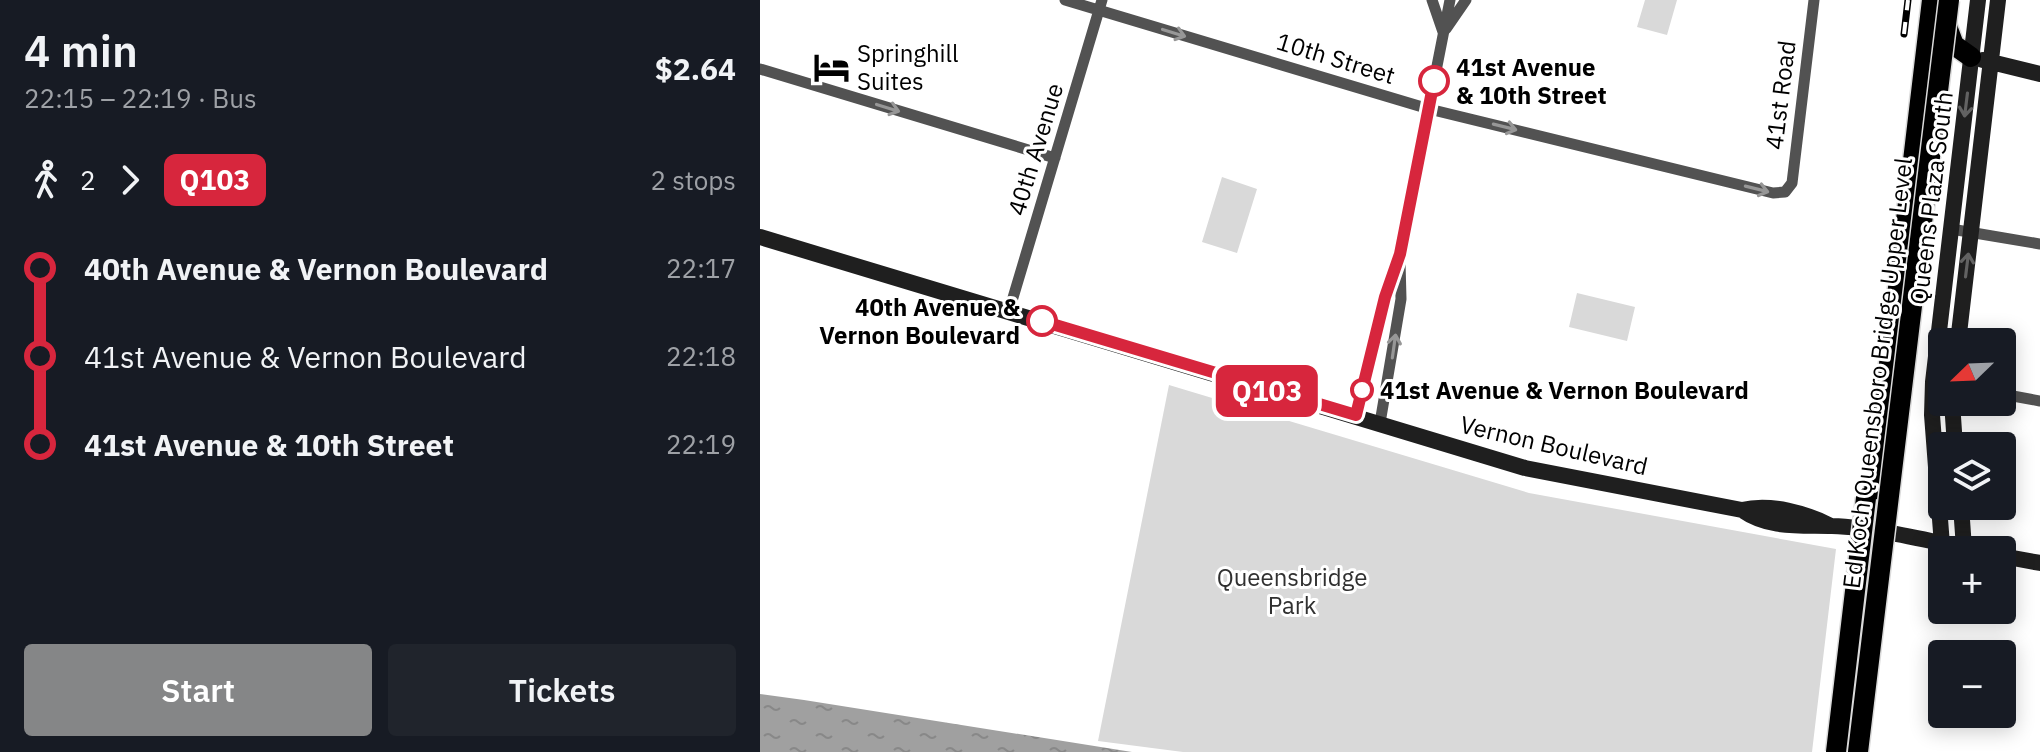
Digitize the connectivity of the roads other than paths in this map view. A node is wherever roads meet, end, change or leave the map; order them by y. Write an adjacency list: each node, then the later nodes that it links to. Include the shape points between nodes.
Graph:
1 (1065, 0): 11 (street, 10th Street)
2 (1432, 0): 12 (street)
3 (1450, 0): 12 (street)
4 (1466, 0): 12 (street)
5 (1814, 0): 18 (street, 41st Road, via 1792,183)
6 (1924, 0): 32 (highway)
7 (1932, 0): 32 (highway)
8 (1949, 0): 13 (highway, via 1944,18 1950,38 1959,52); 39 (highway, Ed Koch Queensboro Bridge Upper Level, bridge); 40 (highway, bridge)
9 (1978, 0): 13 (main road, Queens Plaza South)
10 (1998, 0): 13 (main road, Queens Plaza South)
11 (1101, 5): 16 (street, 10th Street, one-way to 16); 17 (street, 40th Avenue)
12 (1443, 33): 16 (street)
13 (1981, 60): 15 (main road); 19 (main road, Queens Plaza South, one-way to 19); 20 (main road, Queens Plaza South)
14 (760, 69): 17 (street, one-way to 17)
15 (2040, 74)
16 (1429, 109): 18 (street, 10th Street, one-way to 18); 23 (street)
17 (1055, 158): 24 (street, 40th Avenue)
18 (1785, 192)
19 (1951, 229): 20 (street); 25 (main road, Queens Plaza South)
20 (1971, 232): 22 (street); 26 (main road, Queens Plaza South, one-way to 20)
21 (760, 237): 24 (main road, Vernon Boulevard)
22 (2040, 244)
23 (1400, 254): 29 (street); 31 (street, one-way to 23, via 1401,299)
24 (1009, 311): 29 (main road, Vernon Boulevard)
25 (1943, 328)
26 (1960, 328)
27 (2016, 397): 28 (street)
28 (2040, 401)
29 (1356, 415): 31 (main road, Vernon Boulevard)
30 (1932, 416): 33 (main road, Queens Plaza South)
31 (1380, 423): 34 (main road, Vernon Boulevard, via 1553,475 1742,510 1757,506 1813,516 1831,526)
32 (1869, 498): 37 (highway, bridge); 38 (highway, Ed Koch Queensboro Bridge Upper Level)
33 (1941, 536)
34 (1928, 543)
35 (2016, 559): 36 (main road)
36 (2040, 563)
37 (1836, 752)
38 (1843, 752)
39 (1858, 752)
40 (1864, 752)

